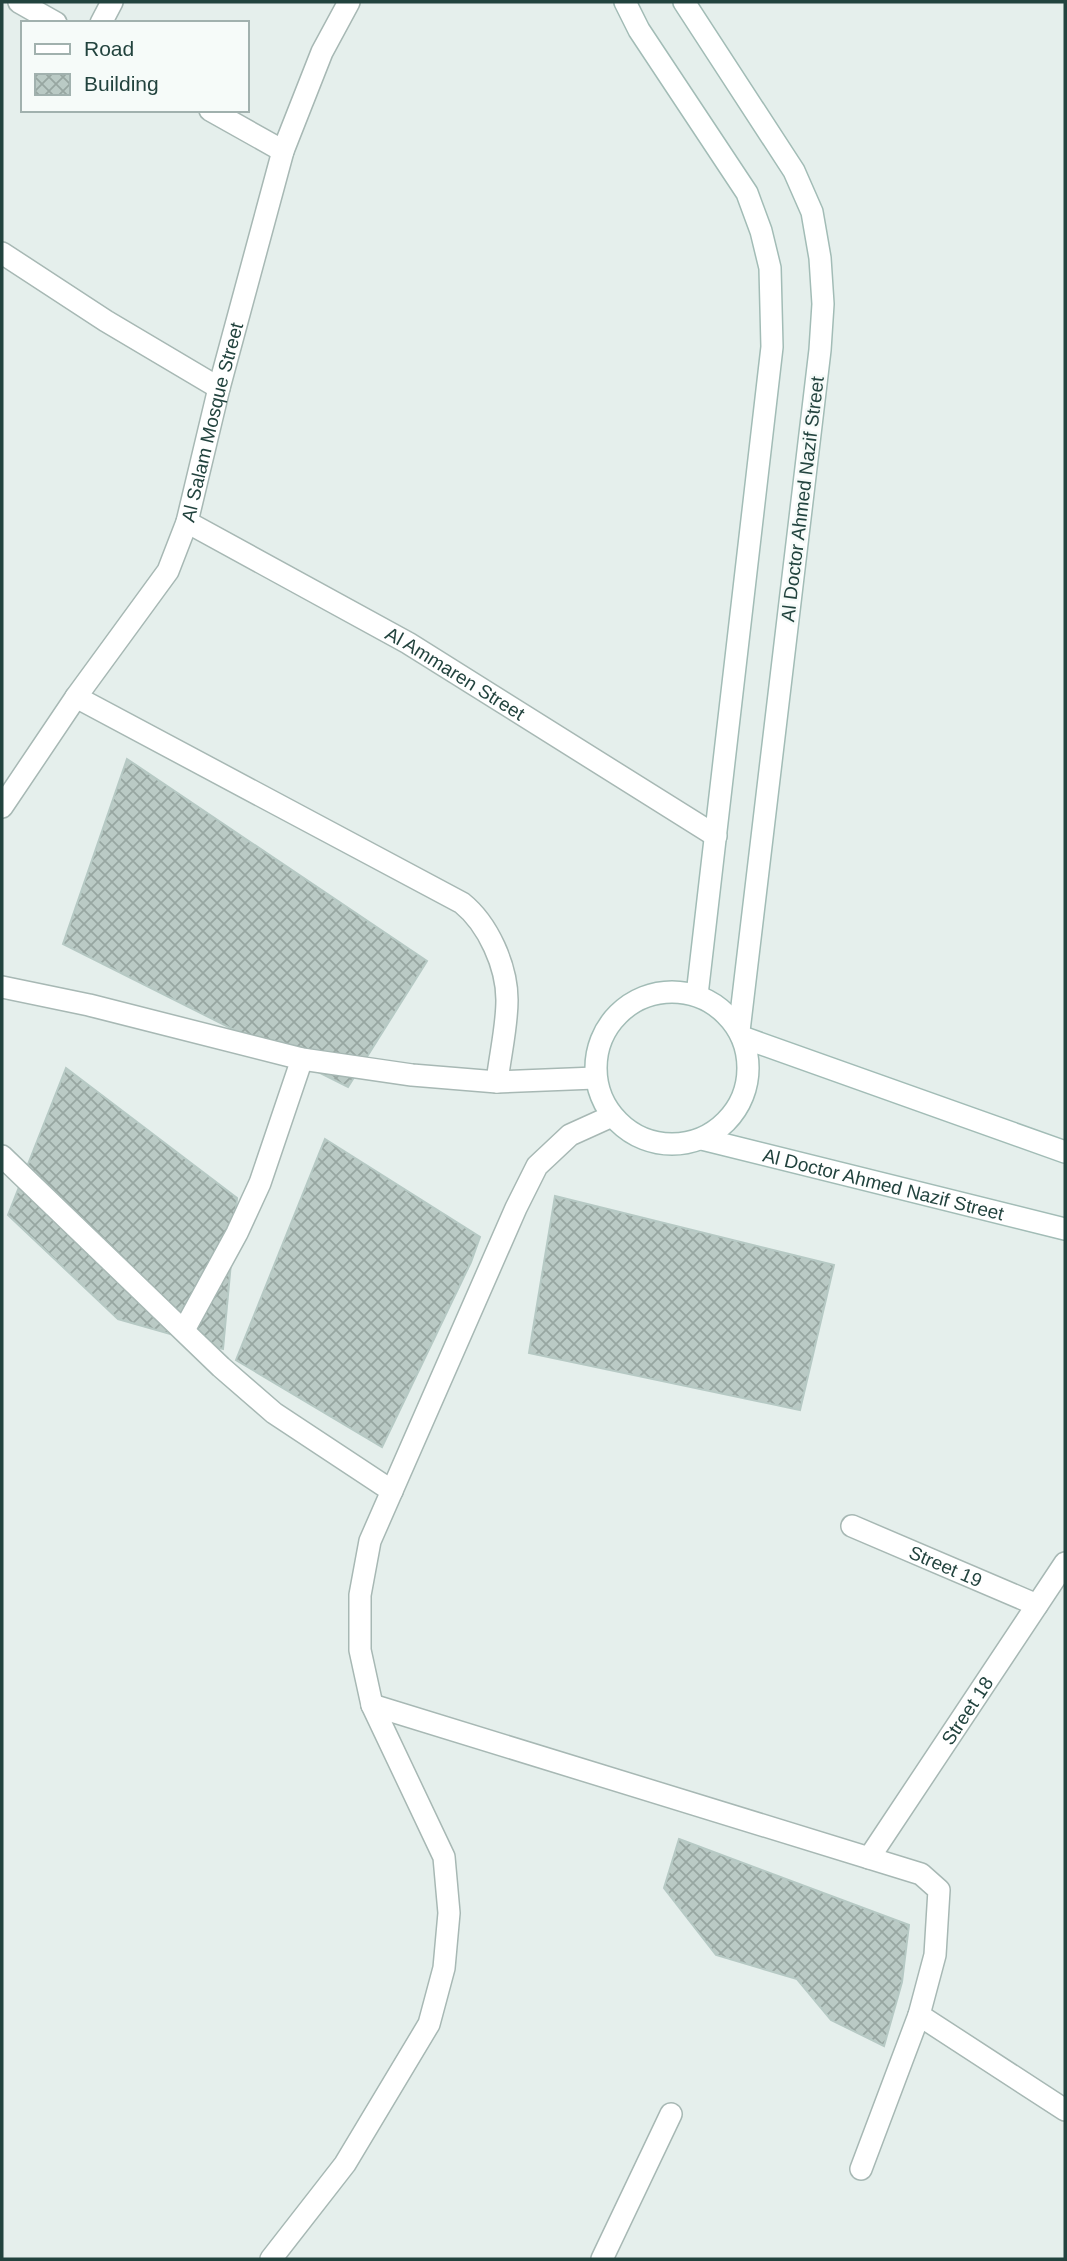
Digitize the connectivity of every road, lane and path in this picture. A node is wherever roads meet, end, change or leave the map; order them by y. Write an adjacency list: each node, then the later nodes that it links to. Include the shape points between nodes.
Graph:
1 (19, 2): 6 (street)
2 (112, 2): 7 (street)
3 (349, 2): 9 (street, Al Salam Mosque Street, via 322,52)
4 (625, 2): 15 (street, via 747,193 770,268 772,346)
5 (684, 2): 18 (street, Al Doctor Ahmed Nazif Street, via 794,171 812,212 823,304)
6 (52, 21)
7 (102, 21)
8 (214, 112): 9 (street)
9 (283, 151): 11 (street, Al Salam Mosque Street)
10 (2, 253): 11 (street)
11 (219, 388): 12 (street, Al Salam Mosque Street)
12 (187, 522): 13 (street, Al Salam Mosque Street, via 168,571); 15 (street, Al Ammaren Street, via 408,643)
13 (76, 697): 14 (street, Al Salam Mosque Street); 21 (street, via 476,914 500,959 507,998)
14 (2, 807)
15 (716, 836): 17 (street)
16 (2, 987): 19 (street)
17 (697, 995): 18 (street, via 722,1009); 20 (street, via 671,992 646,996 624,1009 606,1028 597,1052)
18 (741, 1034): 23 (street, via 749,1066 744,1096 727,1121); 24 (street)
19 (302, 1059): 21 (street); 27 (street, via 260,1183)
20 (595, 1078): 21 (street); 22 (street)
21 (497, 1082)
22 (612, 1116): 23 (street, via 631,1133 653,1143 678,1145); 28 (street, via 569,1135 537,1166)
23 (702, 1139): 26 (street, Al Doctor Ahmed Nazif Street)
24 (1065, 1153)
25 (2, 1156): 27 (street)
26 (1065, 1229)
27 (184, 1330): 28 (street, via 274,1413)
28 (392, 1490): 32 (street, via 370,1541 360,1595 360,1650)
29 (852, 1526): 31 (street, Street 19)
30 (1062, 1576): 31 (street, Street 18)
31 (1037, 1605): 33 (street, Street 18)
32 (372, 1705): 33 (street); 38 (street, via 444,1857 449,1913 444,1968 429,2024 345,2164)
33 (869, 1858): 34 (street, via 921,1874 939,1890 935,1955)
34 (919, 2015): 35 (street); 37 (street)
35 (1065, 2109)
36 (671, 2114): 39 (street)
37 (861, 2169)
38 (271, 2259)
39 (602, 2259)

